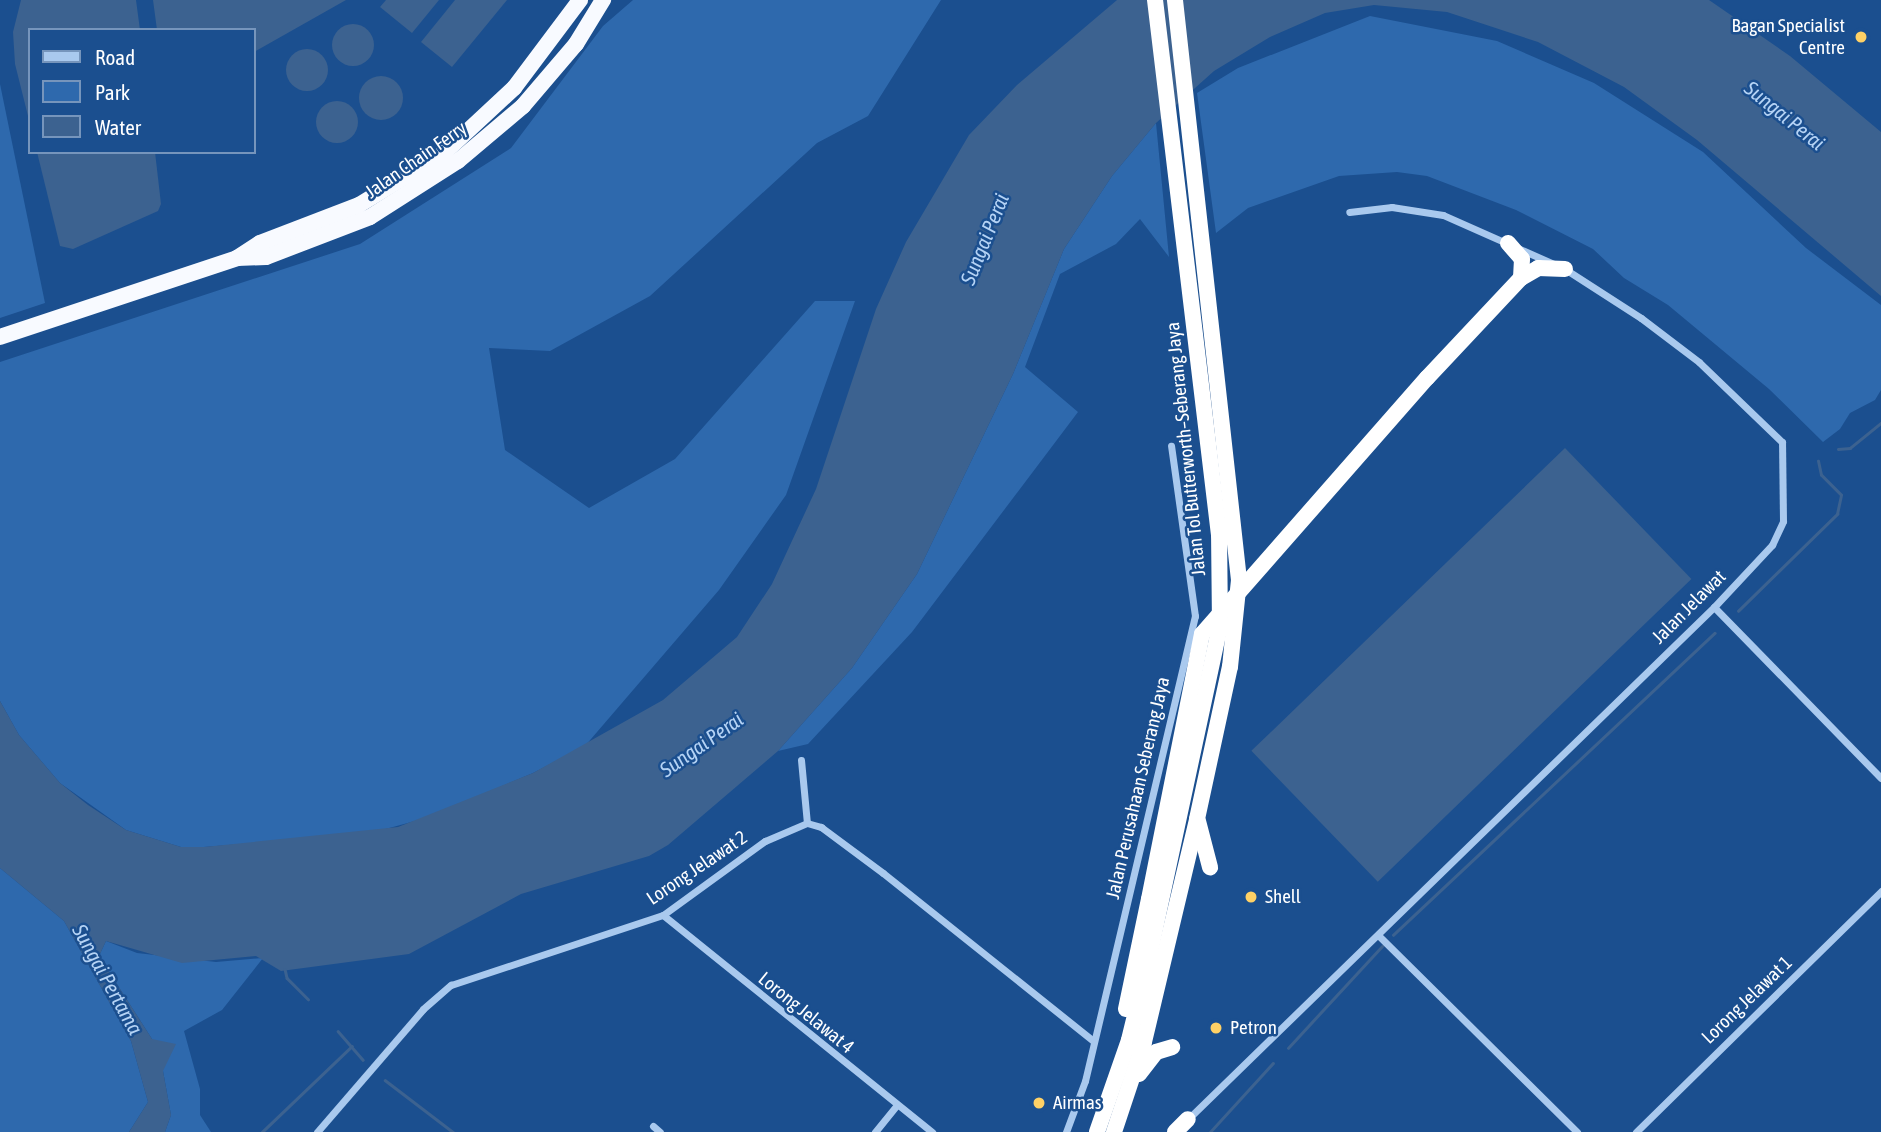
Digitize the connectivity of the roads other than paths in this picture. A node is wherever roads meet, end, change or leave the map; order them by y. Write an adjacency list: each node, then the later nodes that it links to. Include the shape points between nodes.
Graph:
1 (580, 0): 7 (highway, Jalan Chain Ferry, via 514,88 444,153 359,205 260,243)
2 (603, 0): 7 (highway, Jalan Chain Ferry, via 576,44 523,106 458,162 370,217 266,257)
3 (1155, 0): 23 (highway, Jalan Tol Butterworth–Seberang Jaya, via 1221,582 1215,664)
4 (1175, 0): 15 (highway, Jalan Tol Butterworth–Seberang Jaya, via 1239,580 1236,628)
5 (1349, 212): 6 (street, Jalan Jelawat, via 1414,208 1443,215)
6 (1508, 243): 8 (street, Jalan Jelawat); 9 (highway, via 1521,259)
7 (237, 258): 10 (highway, Jalan Chain Ferry)
8 (1565, 269): 9 (highway, via 1538,268); 12 (street, Jalan Jelawat, via 1681,346 1784,448 1779,534)
9 (1521, 278): 23 (highway, bridge, via 1202,634 1149,899)
10 (0, 337)
11 (1171, 446): 21 (street, Jalan Perusahaan Seberang Jaya, via 1195,616)
12 (1714, 607): 14 (street); 20 (street, Jalan Jelawat)
13 (801, 761): 16 (street)
14 (1881, 778)
15 (1197, 819): 17 (highway); 23 (highway, Jalan Tol Butterworth–Seberang Jaya)
16 (807, 823): 19 (street, Lorong Jelawat 2, via 765,841); 21 (street, via 821,827 883,873)
17 (1210, 867)
18 (1881, 891): 36 (street, Lorong Jelawat 1)
19 (663, 915): 24 (street, Lorong Jelawat 4); 27 (street, Lorong Jelawat 2, via 451,985 423,1009)
20 (1378, 935): 25 (street, Jalan Jelawat); 35 (street)
21 (1092, 1040): 31 (street, Jalan Perusahaan Seberang Jaya, via 1085,1081)
22 (1172, 1047): 23 (highway, via 1147,1061)
23 (1120, 1093): 32 (highway, Jalan Tol Butterworth–Seberang Jaya); 33 (highway, Jalan Tol Butterworth–Seberang Jaya)
24 (896, 1106): 29 (street); 30 (street, Lorong Jelawat 4)
25 (1188, 1119): 34 (highway)
26 (653, 1126): 28 (street)
27 (317, 1132)
28 (660, 1132)
29 (875, 1132)
30 (932, 1132)
31 (1066, 1132)
32 (1097, 1132)
33 (1114, 1132)
34 (1175, 1132)
35 (1577, 1132)
36 (1636, 1132)

